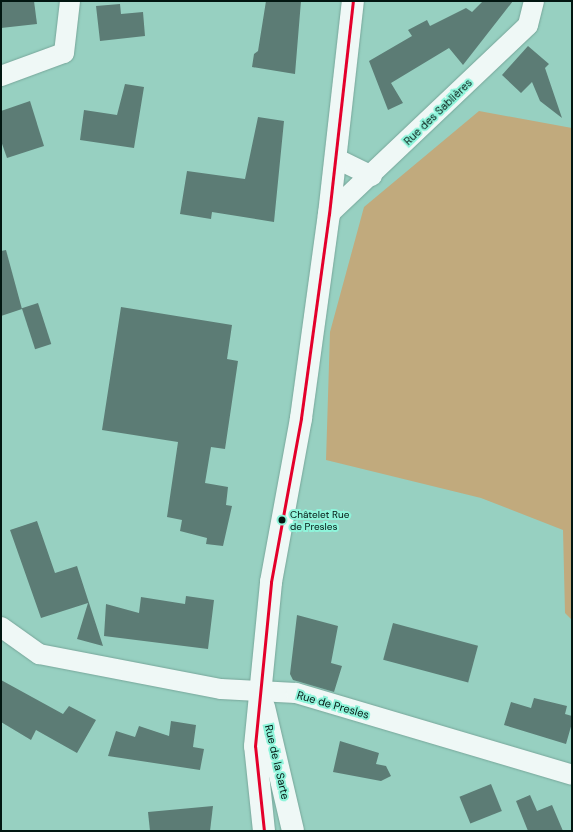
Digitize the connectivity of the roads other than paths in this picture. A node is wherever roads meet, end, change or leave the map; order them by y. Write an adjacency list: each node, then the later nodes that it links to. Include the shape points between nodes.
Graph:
1 (70, 1): 4 (street, via 64,53)
2 (353, 1): 5 (main road)
3 (534, 1): 6 (street, Rue des Sablières, via 528,25)
4 (1, 76)
5 (335, 158): 6 (street); 7 (main road)
6 (372, 176): 7 (street, Rue des Sablières)
7 (329, 214): 9 (main road, via 301,418 271,582)
8 (1, 625): 9 (street, Rue de Presles, via 39,654 221,689)
9 (260, 690): 10 (street, Rue de Presles, via 296,693); 11 (main road, Rue de la Sarte); 12 (main road, Rue de la Sarte, via 255,746)
10 (572, 775)
11 (287, 805): 12 (main road); 13 (main road, Rue de la Sarte)
12 (263, 821)
13 (293, 831)

